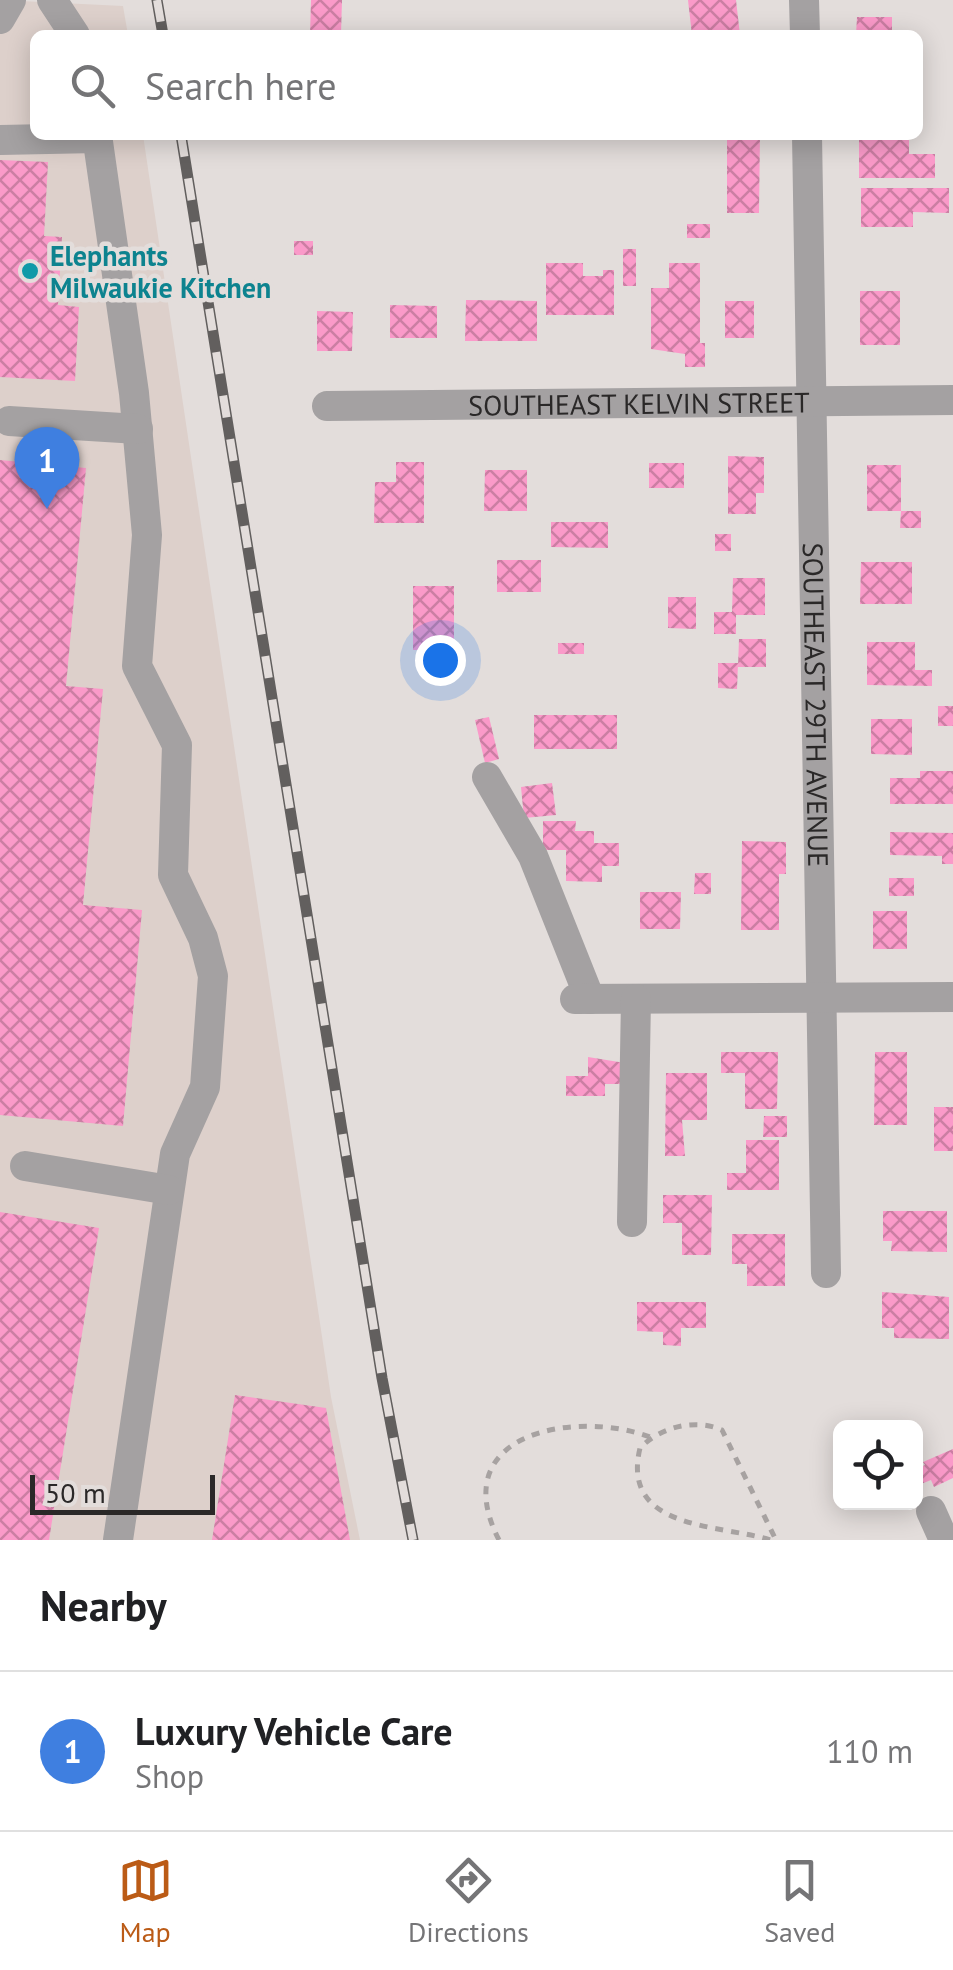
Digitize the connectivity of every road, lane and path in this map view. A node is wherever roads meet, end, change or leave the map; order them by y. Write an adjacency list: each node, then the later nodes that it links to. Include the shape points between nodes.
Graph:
1 (11, 0): 3 (street)
2 (804, 0): 4 (street)
3 (0, 20)
4 (805, 30)
5 (30, 139): 6 (street)
6 (0, 140)
7 (98, 140): 13 (street)
8 (807, 140): 10 (street, SOUTHEAST 29TH AVENUE)
9 (953, 400): 10 (street, SOUTHEAST KELVIN STREET)
10 (810, 403): 11 (street, SOUTHEAST KELVIN STREET); 17 (street, SOUTHEAST 29TH AVENUE)
11 (327, 406)
12 (9, 421): 13 (street)
13 (138, 429): 19 (street, via 147,535 137,666 177,745 173,875 213,976 205,1086 179,1140)
14 (487, 777): 16 (street, via 552,896 582,999)
15 (953, 997): 17 (street)
16 (636, 999): 17 (street); 20 (street)
17 (824, 999): 21 (street, SOUTHEAST 29TH AVENUE)
18 (26, 1166): 19 (street)
19 (170, 1190): 24 (street)
20 (632, 1222)
21 (826, 1273)
22 (650, 1437): 25 (path, via 600,1423 573,1425 504,1451 488,1478 487,1505); 26 (path, via 710,1424 722,1430); 26 (path, via 636,1466 653,1503 691,1526)
23 (932, 1511): 27 (street)
24 (118, 1540)
25 (499, 1540)
26 (773, 1540)
27 (944, 1540)

